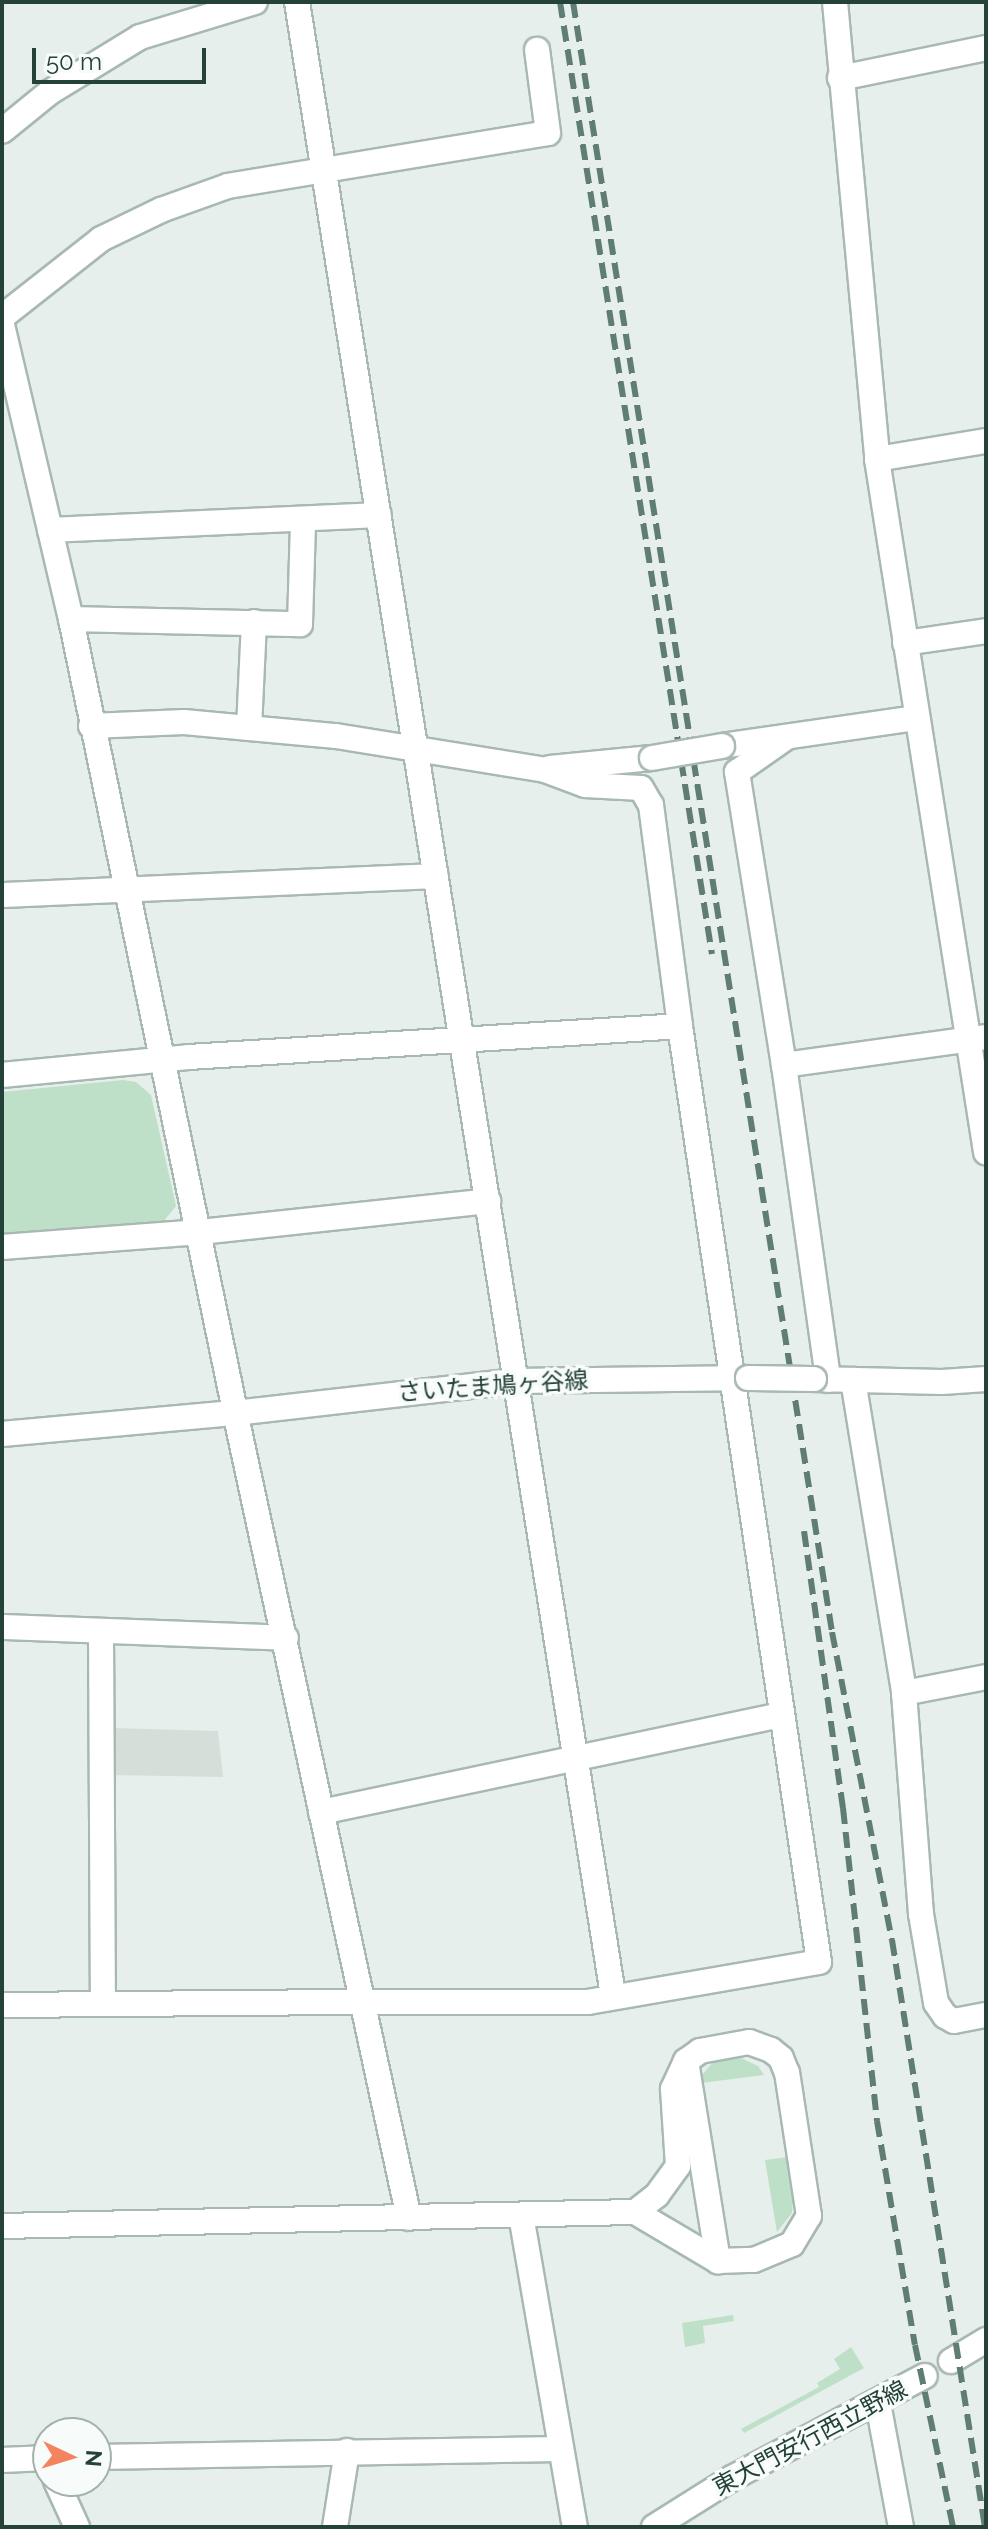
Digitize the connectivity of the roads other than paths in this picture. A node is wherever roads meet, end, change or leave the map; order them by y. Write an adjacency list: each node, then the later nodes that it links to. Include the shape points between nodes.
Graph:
1 (255, 2): 7 (street, via 140,37 71,77)
2 (297, 2): 8 (street)
3 (835, 2): 6 (street)
4 (986, 48): 6 (street)
5 (537, 50): 8 (street, via 548,133)
6 (840, 78): 12 (street)
7 (2, 131)
8 (324, 168): 9 (street, via 228,186 161,210 101,239); 13 (street)
9 (2, 317)
10 (2, 325): 15 (street)
11 (986, 441): 12 (street)
12 (877, 459): 19 (street)
13 (379, 515): 14 (street); 24 (street)
14 (303, 521): 15 (street); 17 (street, via 300,624)
15 (50, 530): 16 (street)
16 (71, 619): 17 (street); 21 (street)
17 (254, 622): 22 (street)
18 (986, 631): 19 (street)
19 (905, 643): 20 (street)
20 (917, 718): 23 (street); 30 (street)
21 (91, 726): 22 (street, via 184,722); 27 (street)
22 (249, 728): 24 (street)
23 (787, 737): 25 (street, bridge); 33 (street, via 737,772)
24 (416, 750): 25 (street); 26 (street)
25 (545, 770): 29 (street, via 585,785 641,788 651,805)
26 (436, 876): 27 (street); 31 (street)
27 (126, 890): 28 (street); 32 (street)
28 (2, 895)
29 (680, 1026): 31 (street); 39 (street)
30 (977, 1037): 33 (street); 35 (street)
31 (464, 1038): 32 (street); 36 (street)
32 (163, 1059): 34 (street); 37 (street)
33 (784, 1065): 41 (street)
34 (2, 1075)
35 (986, 1152)
36 (488, 1201): 37 (street); 43 (street)
37 (200, 1232): 38 (street); 44 (street)
38 (2, 1247)
39 (740, 1377): 41 (street, さいたま鳩ヶ谷線, bridge); 43 (street, さいたま鳩ヶ谷線); 51 (street)
40 (986, 1379): 42 (street, さいたま鳩ヶ谷線)
41 (821, 1380): 42 (street, さいたま鳩ヶ谷線)
42 (853, 1380): 50 (street)
43 (514, 1381): 44 (street, さいたま鳩ヶ谷線); 52 (street)
44 (235, 1413): 45 (street, さいたま鳩ヶ谷線); 48 (street)
45 (2, 1434)
46 (2, 1627): 47 (street)
47 (101, 1632): 48 (street); 56 (street)
48 (286, 1638): 53 (street)
49 (986, 1677): 50 (street)
50 (904, 1693): 58 (street, via 921,1914 936,2003 954,2021)
51 (781, 1715): 52 (street); 54 (street, via 819,1962)
52 (577, 1759): 53 (street); 54 (street)
53 (321, 1812): 55 (street)
54 (613, 1994): 55 (street, via 588,2002)
55 (362, 2002): 56 (street); 62 (street)
56 (103, 2004): 57 (street)
57 (2, 2005)
58 (986, 2015)
59 (686, 2061): 60 (street, via 673,2089 678,2166 657,2195); 64 (street); 64 (street, via 700,2051 749,2042 781,2058 809,2197 809,2216 792,2244 754,2260)
60 (635, 2212): 61 (street); 64 (street)
61 (521, 2215): 62 (street); 69 (street)
62 (409, 2218): 63 (street)
63 (2, 2226)
64 (718, 2261)
65 (986, 2340): 66 (street)
66 (951, 2361)
67 (925, 2376): 68 (street, 東大門安行西立野線)
68 (878, 2403): 78 (street, 東大門安行西立野線, via 732,2478); 79 (street)
69 (560, 2449): 70 (street); 77 (street)
70 (347, 2451): 71 (street); 76 (street)
71 (112, 2457)
72 (32, 2459): 73 (street)
73 (2, 2460)
74 (63, 2497): 75 (street)
75 (77, 2527)
76 (335, 2527)
77 (575, 2527)
78 (654, 2527)
79 (901, 2527)

